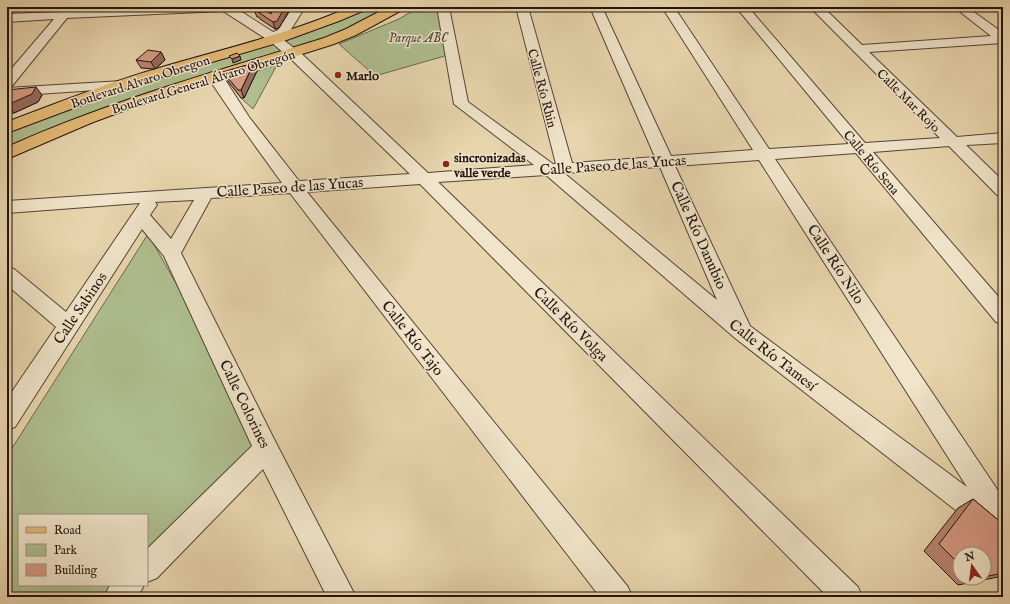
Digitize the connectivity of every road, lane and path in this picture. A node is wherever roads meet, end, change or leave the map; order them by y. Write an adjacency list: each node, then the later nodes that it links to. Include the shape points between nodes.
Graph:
1 (226, 7): 12 (street); 14 (street, Calle Río Volga)
2 (299, 7): 14 (street, via 283,33)
3 (361, 7): 14 (main road, Boulevard General Álvaro Obregón)
4 (398, 7): 17 (main road, Boulevard General Álvaro Obregón, via 351,32)
5 (443, 7): 29 (street, Calle Río Tamesí, via 461,104)
6 (522, 7): 29 (street, Calle Río Rhin)
7 (596, 7): 28 (street, Calle Río Danubio)
8 (668, 7): 27 (street, Calle Río Nilo)
9 (742, 7): 25 (street, Calle Río Sena)
10 (816, 7): 16 (street, Calle Mar Rojo)
11 (960, 7): 15 (street)
12 (68, 11): 13 (street); 19 (street)
13 (7, 18)
14 (273, 38): 17 (street, Calle Río Volga); 20 (main road, Boulevard Alvaro Obregon)
15 (1003, 39): 16 (street)
16 (858, 49): 24 (street, Calle Mar Rojo)
17 (292, 53): 18 (main road, Boulevard General Álvaro Obregón); 30 (street, Calle Río Volga)
18 (214, 76): 26 (main road, Boulevard General Álvaro Obregón, via 98,114); 31 (street, Calle Río Tajo)
19 (7, 83)
20 (122, 85): 21 (street); 22 (main road, Boulevard Alvaro Obregon)
21 (7, 92)
22 (7, 128)
23 (1003, 138): 24 (street, Calle Paseo de las Yucas)
24 (951, 141): 25 (street, Calle Paseo de las Yucas); 32 (street, Calle Mar Rojo)
25 (861, 148): 27 (street, Calle Paseo de las Yucas); 39 (street, Calle Río Sena)
26 (7, 154)
27 (765, 155): 28 (street, Calle Paseo de las Yucas); 44 (street, Calle Río Nilo)
28 (667, 161): 29 (street, Calle Paseo de las Yucas); 41 (street, Calle Río Danubio)
29 (557, 169): 30 (street, Calle Paseo de las Yucas); 41 (street, Calle Río Tamesí)
30 (424, 178): 31 (street, Calle Paseo de las Yucas); 51 (street, Calle Río Volga)
31 (294, 187): 33 (street, Calle Paseo de las Yucas); 50 (street, Calle Río Tajo)
32 (1003, 191)
33 (206, 193): 34 (street, Calle Paseo de las Yucas); 37 (street)
34 (154, 197): 35 (street, Calle Paseo de las Yucas); 36 (street, Calle Sabinos)
35 (7, 207)
36 (141, 216): 37 (street, Calle Colorines); 40 (street, Calle Sabinos)
37 (172, 254): 43 (street, Calle Colorines)
38 (7, 274): 40 (street)
39 (1003, 316)
40 (69, 326): 42 (street, Calle Sabinos)
41 (742, 332): 45 (street, Calle Río Tamesí)
42 (7, 419)
43 (266, 449): 46 (street); 49 (street, Calle Colorines)
44 (1003, 521)
45 (1003, 531)
46 (148, 567)
47 (129, 586): 48 (street)
48 (118, 597)
49 (342, 597)
50 (618, 597)
51 (848, 597)

